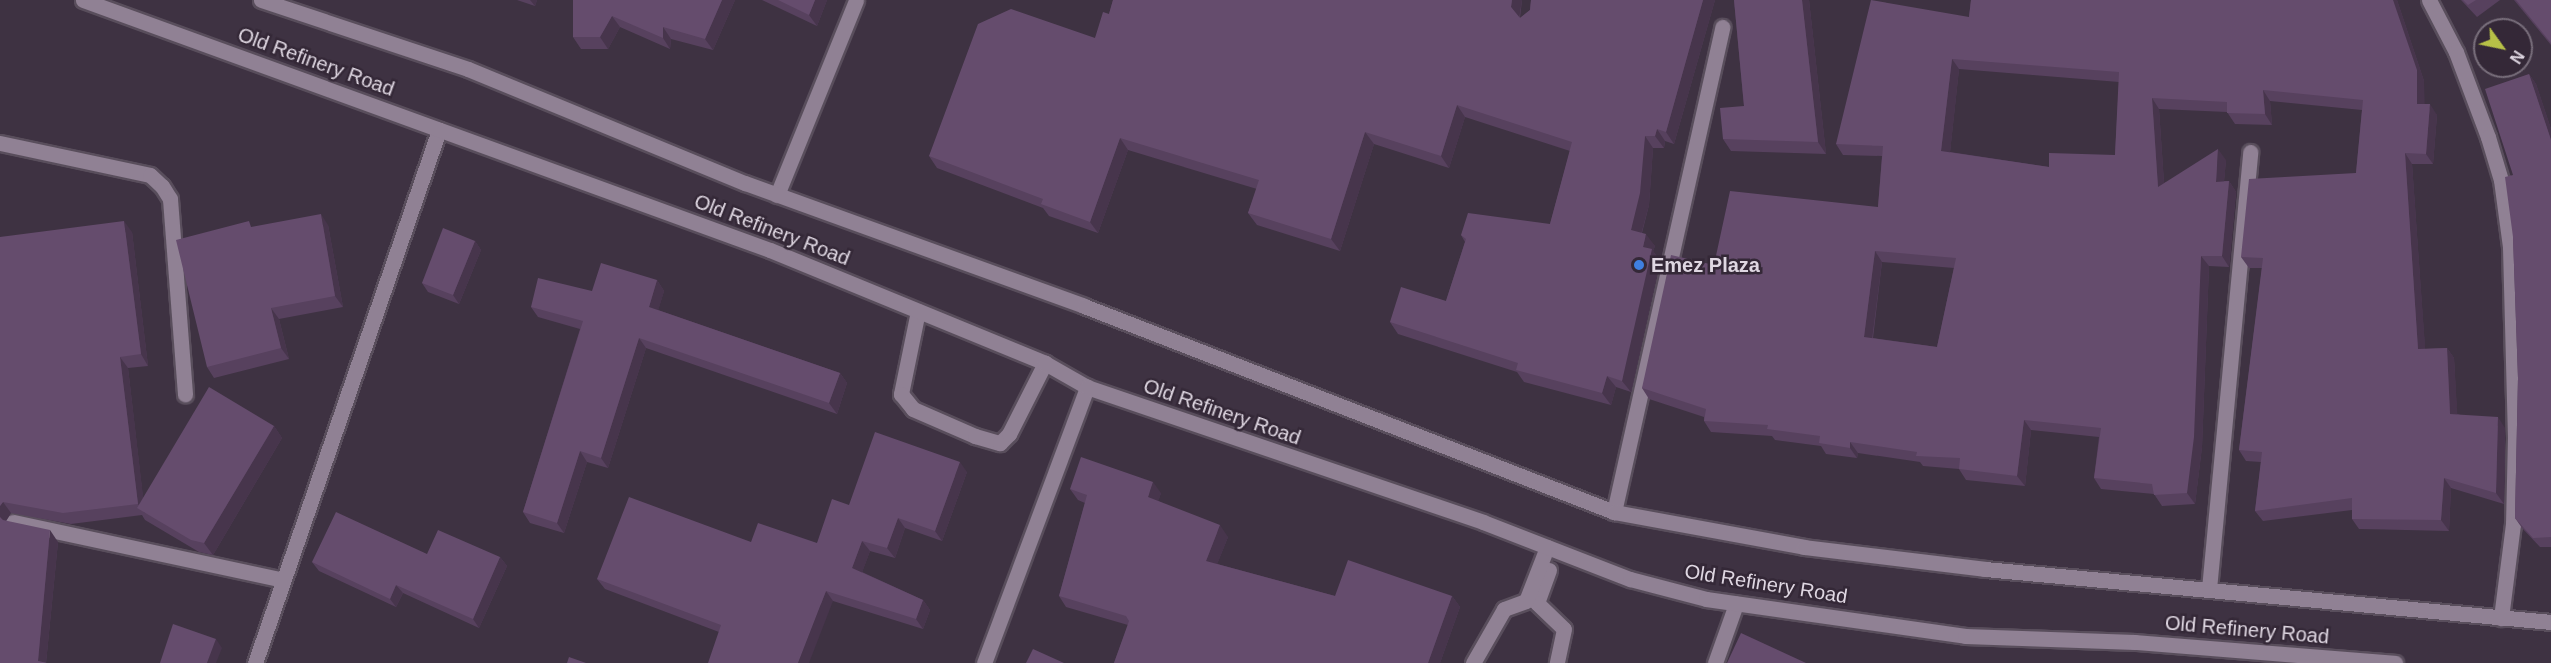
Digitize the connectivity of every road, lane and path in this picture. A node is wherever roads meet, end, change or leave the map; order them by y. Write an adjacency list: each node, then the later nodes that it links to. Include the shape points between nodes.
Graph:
1 (83, 0): 6 (main road, Old Refinery Road)
2 (261, 0): 9 (main road, Old Refinery Road, via 468,69)
3 (856, 0): 9 (main road)
4 (2429, 0): 20 (main road, via 2456,52 2488,137 2501,180 2510,247 2513,524)
5 (1722, 27): 14 (main road)
6 (439, 130): 10 (main road, Old Refinery Road, via 770,250); 17 (main road)
7 (0, 143): 13 (main road, via 150,175 162,186 170,199)
8 (2250, 152): 18 (main road)
9 (777, 195): 14 (main road, Old Refinery Road, via 1084,306)
10 (918, 311): 11 (main road, Old Refinery Road); 11 (main road, via 901,394 913,409 975,436 1000,443 1009,434)
11 (1045, 363): 12 (main road, Old Refinery Road)
12 (1087, 387): 16 (main road, Old Refinery Road); 23 (main road)
13 (185, 394)
14 (1614, 512): 18 (main road, Old Refinery Road, via 1804,547)
15 (13, 522): 17 (main road)
16 (1551, 548): 19 (main road, Old Refinery Road, via 1630,579); 24 (main road, via 1526,601 1504,609); 25 (main road, via 1537,603 1564,629)
17 (283, 580): 22 (main road)
18 (2209, 589): 20 (main road, Old Refinery Road)
19 (1736, 604): 26 (main road); 27 (main road, Old Refinery Road, via 1965,636 2135,642)
20 (2501, 618): 21 (main road, Old Refinery Road)
21 (2551, 622)
22 (255, 663)
23 (984, 663)
24 (1473, 663)
25 (1557, 663)
26 (1714, 663)
27 (2395, 663)

